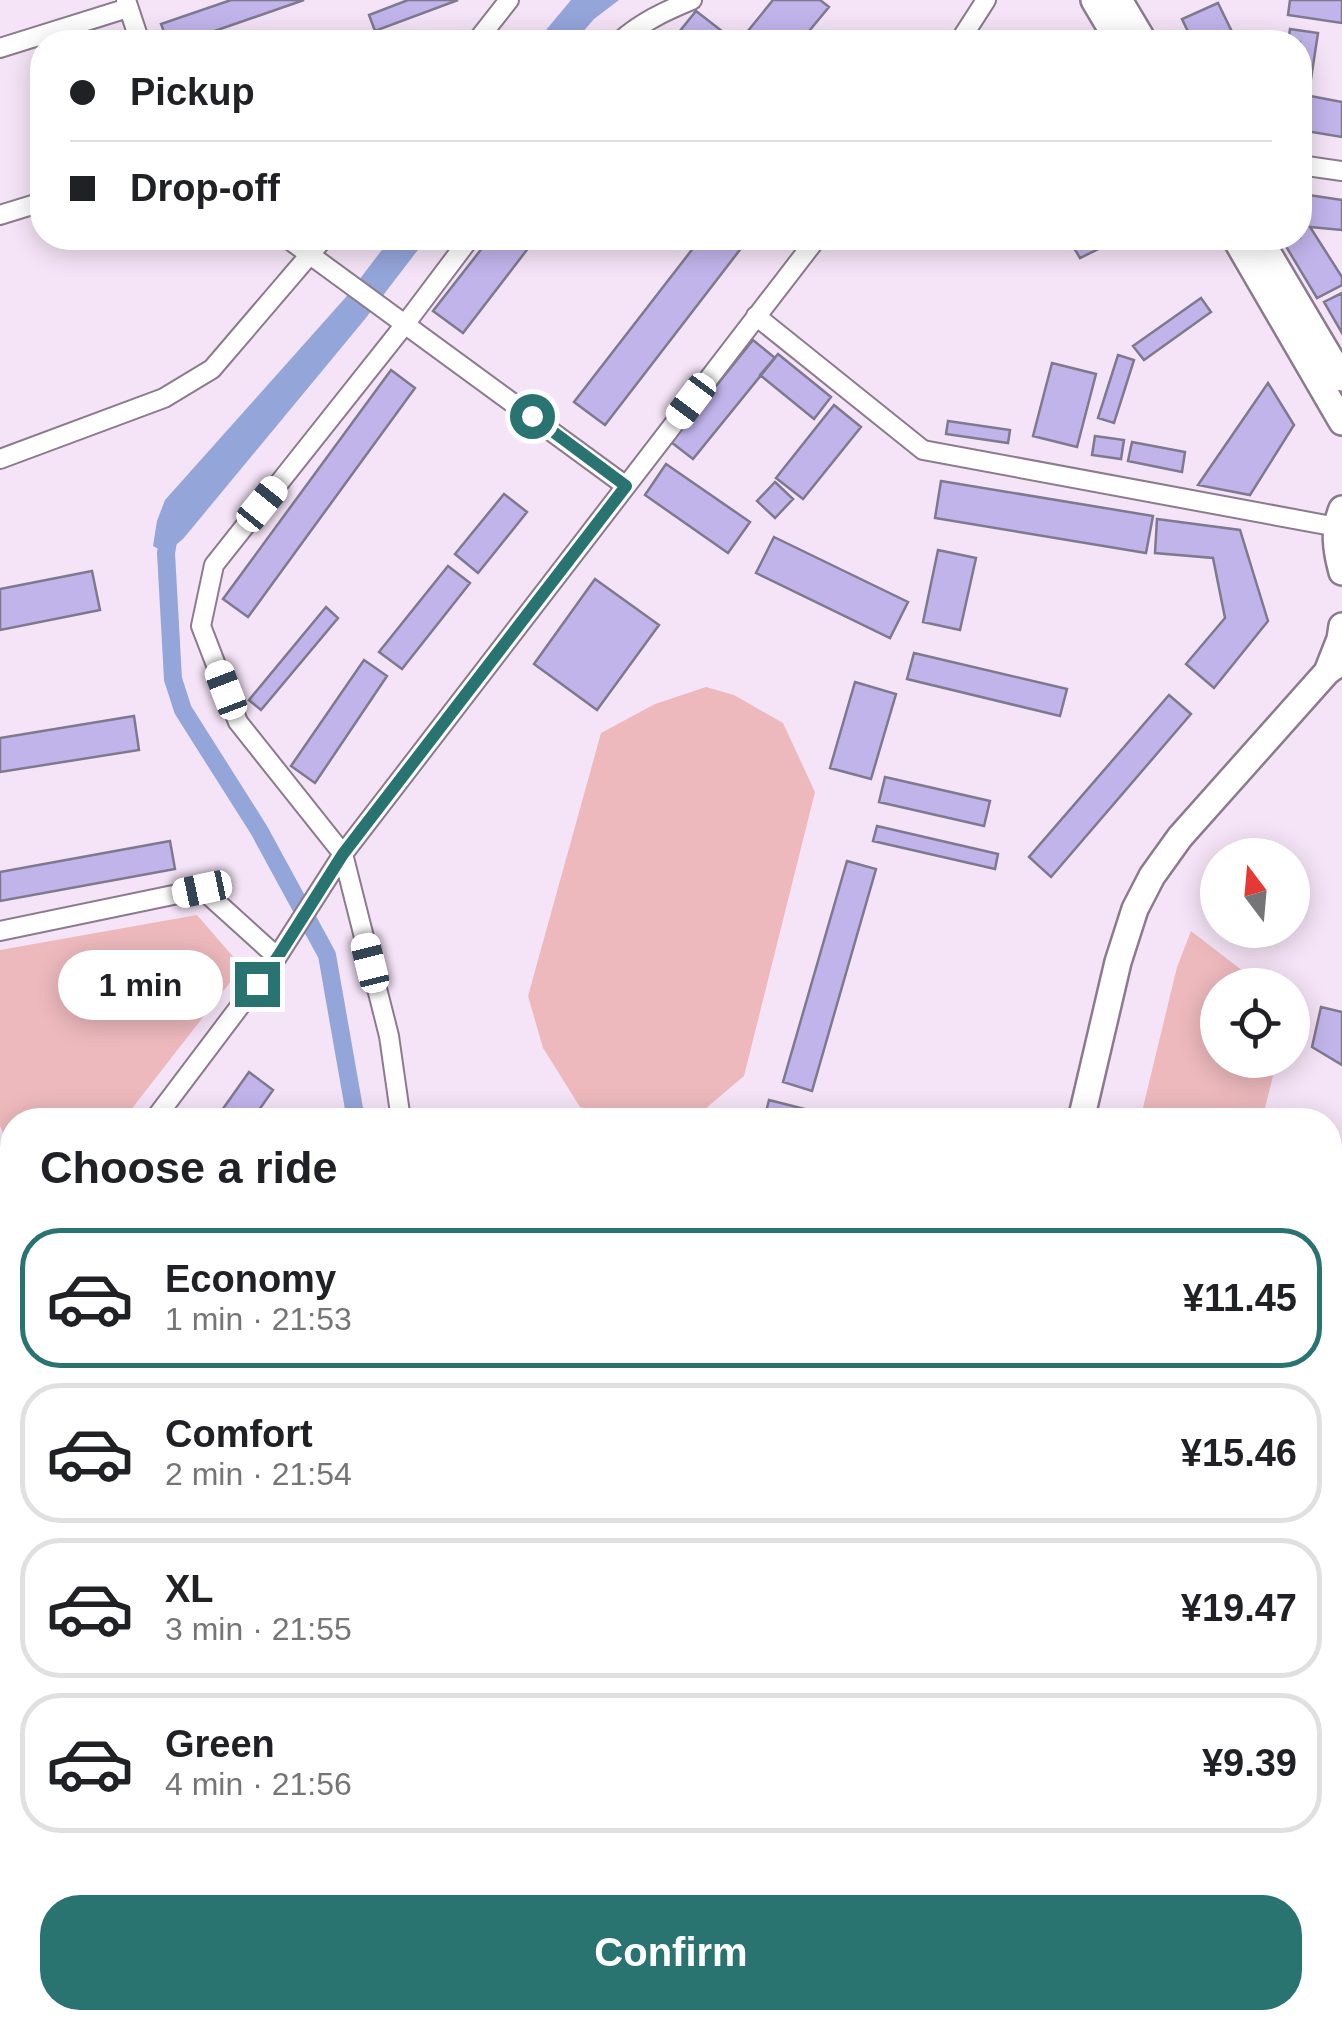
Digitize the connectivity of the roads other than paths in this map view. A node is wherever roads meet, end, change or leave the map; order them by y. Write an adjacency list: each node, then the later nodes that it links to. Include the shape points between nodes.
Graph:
1 (509, 0): 9 (street)
2 (692, 0): 10 (street)
3 (986, 0): 11 (street)
4 (1094, 0): 12 (highway)
5 (1119, 0): 13 (highway)
6 (127, 4): 7 (street); 8 (street)
7 (52, 30)
8 (136, 30)
9 (485, 30)
10 (634, 30)
11 (967, 30)
12 (1112, 30)
13 (1137, 30)
14 (30, 38): 15 (street)
15 (0, 48)
16 (1312, 167): 17 (street)
17 (1342, 172)
18 (30, 206): 19 (street)
19 (0, 215)
20 (306, 250): 26 (street)
21 (315, 250): 26 (street)
22 (461, 250): 28 (street)
23 (808, 250): 27 (street)
24 (1242, 250): 30 (highway)
25 (1266, 250): 29 (highway)
26 (312, 254): 28 (street); 31 (street, via 212,369 164,398)
27 (756, 316): 32 (street); 33 (street, via 923,450)
28 (406, 324): 32 (street); 37 (street, via 214,564 201,626 238,722)
29 (1342, 378)
30 (1342, 422)
31 (0, 459)
32 (626, 486): 37 (street)
33 (1340, 518): 34 (highway, via 1336,547)
34 (1342, 572)
35 (1342, 626): 36 (highway)
36 (1334, 666): 42 (highway, via 1152,876 1118,962)
37 (343, 854): 39 (street); 41 (street, via 389,1036)
38 (0, 931): 39 (street, via 202,889)
39 (280, 954): 40 (street)
40 (163, 1108)
41 (398, 1108)
42 (1084, 1108)

